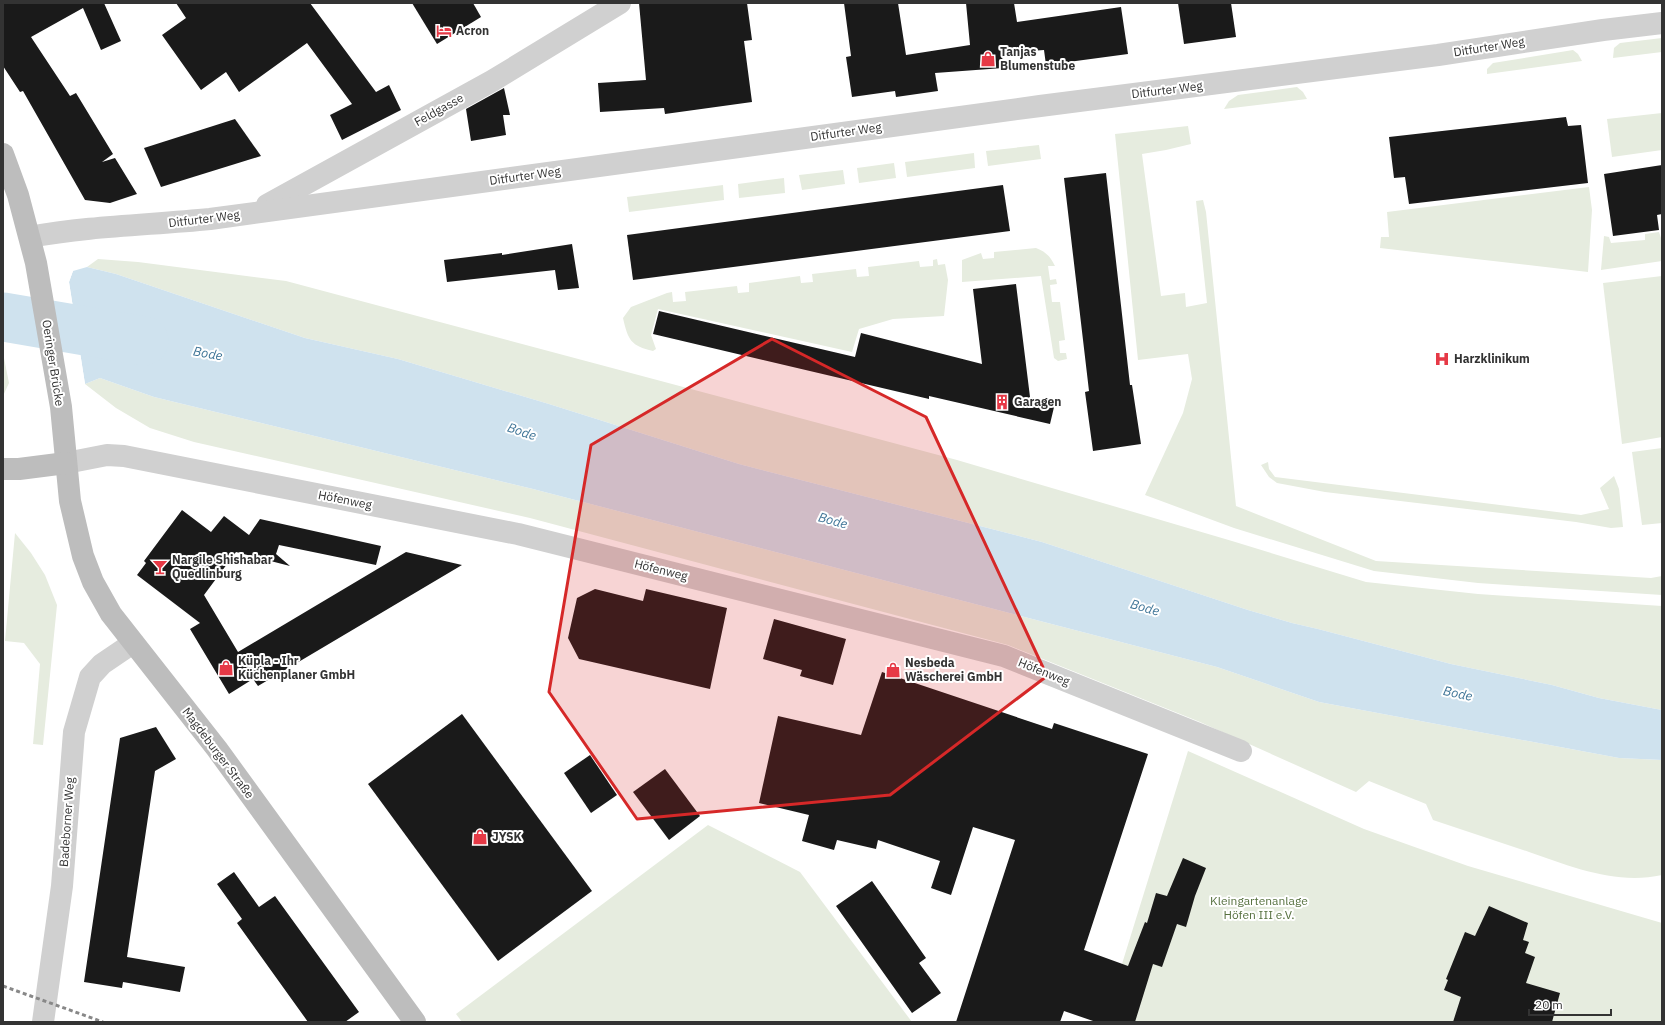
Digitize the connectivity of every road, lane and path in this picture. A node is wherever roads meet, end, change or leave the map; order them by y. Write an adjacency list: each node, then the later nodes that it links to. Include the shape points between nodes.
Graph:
1 (620, 3): 4 (street, Feldgasse, via 492,81)
2 (1662, 23): 4 (street, Ditfurter Weg)
3 (3, 154): 5 (main road, Oeringer Brücke)
4 (256, 212): 5 (street, Ditfurter Weg, via 160,224 59,231)
5 (30, 237): 6 (main road, Oeringer Brücke, via 57,383)
6 (66, 463): 7 (main road, via 14,470); 8 (main road, Magdeburger Straße, via 70,501 83,556 111,614); 9 (street, Höfenweg, via 124,456 518,534 1004,656)
7 (3, 469)
8 (132, 643): 10 (street, Badeborner Weg, via 102,664 90,677 74,732 62,886); 11 (main road, Magdeburger Straße, via 217,749)
9 (1241, 751)
10 (43, 1022)
11 (415, 1022)

